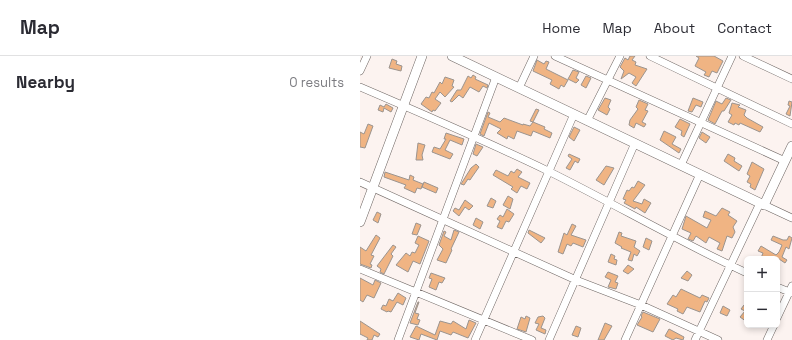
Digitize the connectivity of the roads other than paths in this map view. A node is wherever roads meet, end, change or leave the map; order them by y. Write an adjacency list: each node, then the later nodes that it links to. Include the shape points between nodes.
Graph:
1 (422, 56): 17 (main road)
2 (452, 56): 11 (main road)
3 (534, 56): 15 (street)
4 (555, 56): 13 (street)
5 (620, 56): 13 (street)
6 (650, 56): 16 (street)
7 (732, 56): 16 (street)
8 (743, 56): 12 (street)
9 (364, 59): 10 (street)
10 (360, 71)
11 (496, 77): 15 (main road); 22 (street)
12 (792, 79)
13 (608, 80): 19 (street); 20 (street)
14 (360, 87): 17 (street)
15 (519, 88): 18 (main road)
16 (717, 88): 20 (street); 21 (street)
17 (403, 106): 22 (street); 30 (main road)
18 (574, 114): 19 (main road); 27 (street)
19 (587, 121): 23 (main road)
20 (701, 123): 25 (street); 26 (street)
21 (792, 124)
22 (474, 136): 27 (street); 34 (street)
23 (635, 143): 26 (main road); 31 (street)
24 (792, 146): 25 (main road)
25 (785, 161): 32 (main road)
26 (681, 165): 28 (main road)
27 (549, 172): 31 (street); 37 (street)
28 (700, 174): 32 (main road); 36 (street)
29 (360, 182): 30 (street)
30 (373, 188): 34 (street); 35 (main road)
31 (608, 204): 36 (street); 41 (street)
32 (762, 204): 33 (street); 38 (street)
33 (792, 218)
34 (443, 219): 37 (street); 44 (street)
35 (360, 222)
36 (672, 236): 38 (street); 45 (street)
37 (514, 251): 41 (street); 47 (street)
38 (730, 266): 40 (street); 49 (street)
39 (360, 269): 44 (street)
40 (744, 272)
41 (576, 280): 45 (street); 53 (street)
42 (780, 288): 43 (street)
43 (791, 290): 46 (street)
44 (416, 292): 47 (street); 50 (street)
45 (641, 305): 49 (street); 54 (street)
46 (780, 312)
47 (484, 320): 51 (street); 52 (street)
48 (773, 328): 57 (street)
49 (700, 330): 55 (street); 56 (street)
50 (398, 340)
51 (475, 340)
52 (532, 340)
53 (550, 340)
54 (625, 340)
55 (695, 340)
56 (718, 340)
57 (767, 340)

